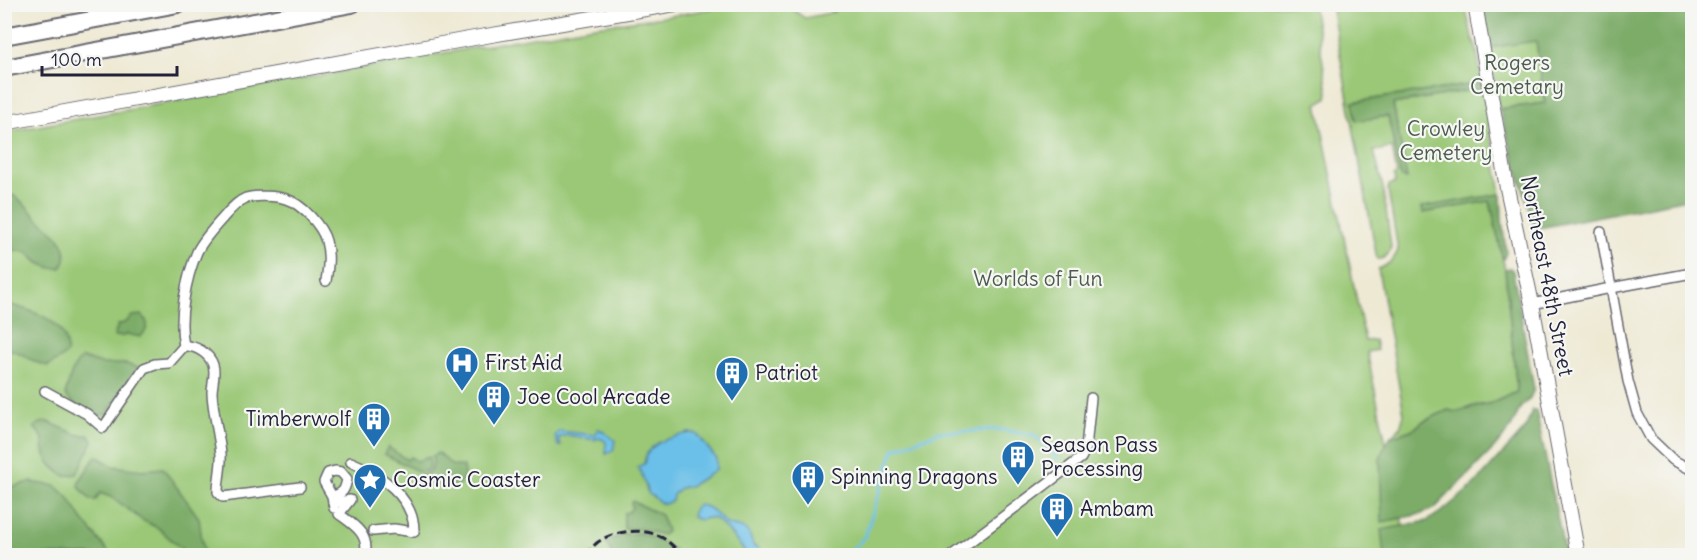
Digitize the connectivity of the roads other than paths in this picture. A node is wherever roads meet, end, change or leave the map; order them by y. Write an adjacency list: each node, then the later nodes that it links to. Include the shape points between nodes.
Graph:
1 (178, 4): 5 (highway)
2 (352, 4): 6 (highway)
3 (675, 4): 7 (main road)
4 (1475, 4): 12 (main road, Northeast 48th Street)
5 (4, 36)
6 (4, 68)
7 (4, 123)
8 (1601, 232): 11 (street)
9 (1692, 273): 11 (street)
10 (326, 281): 13 (street, via 328,252 316,222 286,199 244,199 230,209 198,252 182,310)
11 (1611, 288): 12 (street); 17 (street, via 1636,413 1651,439 1673,460)
12 (1532, 304): 25 (main road, Northeast 48th Street)
13 (184, 346): 14 (street, via 169,363 144,368 103,428 87,414); 18 (street, via 192,345 213,363 212,391 221,457 218,492 223,498)
14 (45, 391)
15 (1090, 398): 24 (street, via 1087,442 1081,458)
16 (351, 462): 21 (street, via 396,489 414,525 414,531)
17 (1692, 470)
18 (300, 487)
19 (335, 507): 20 (street)
20 (360, 530): 21 (street); 22 (street)
21 (373, 531): 22 (street)
22 (366, 541): 23 (street)
23 (365, 555)
24 (951, 555)
25 (1578, 555)

